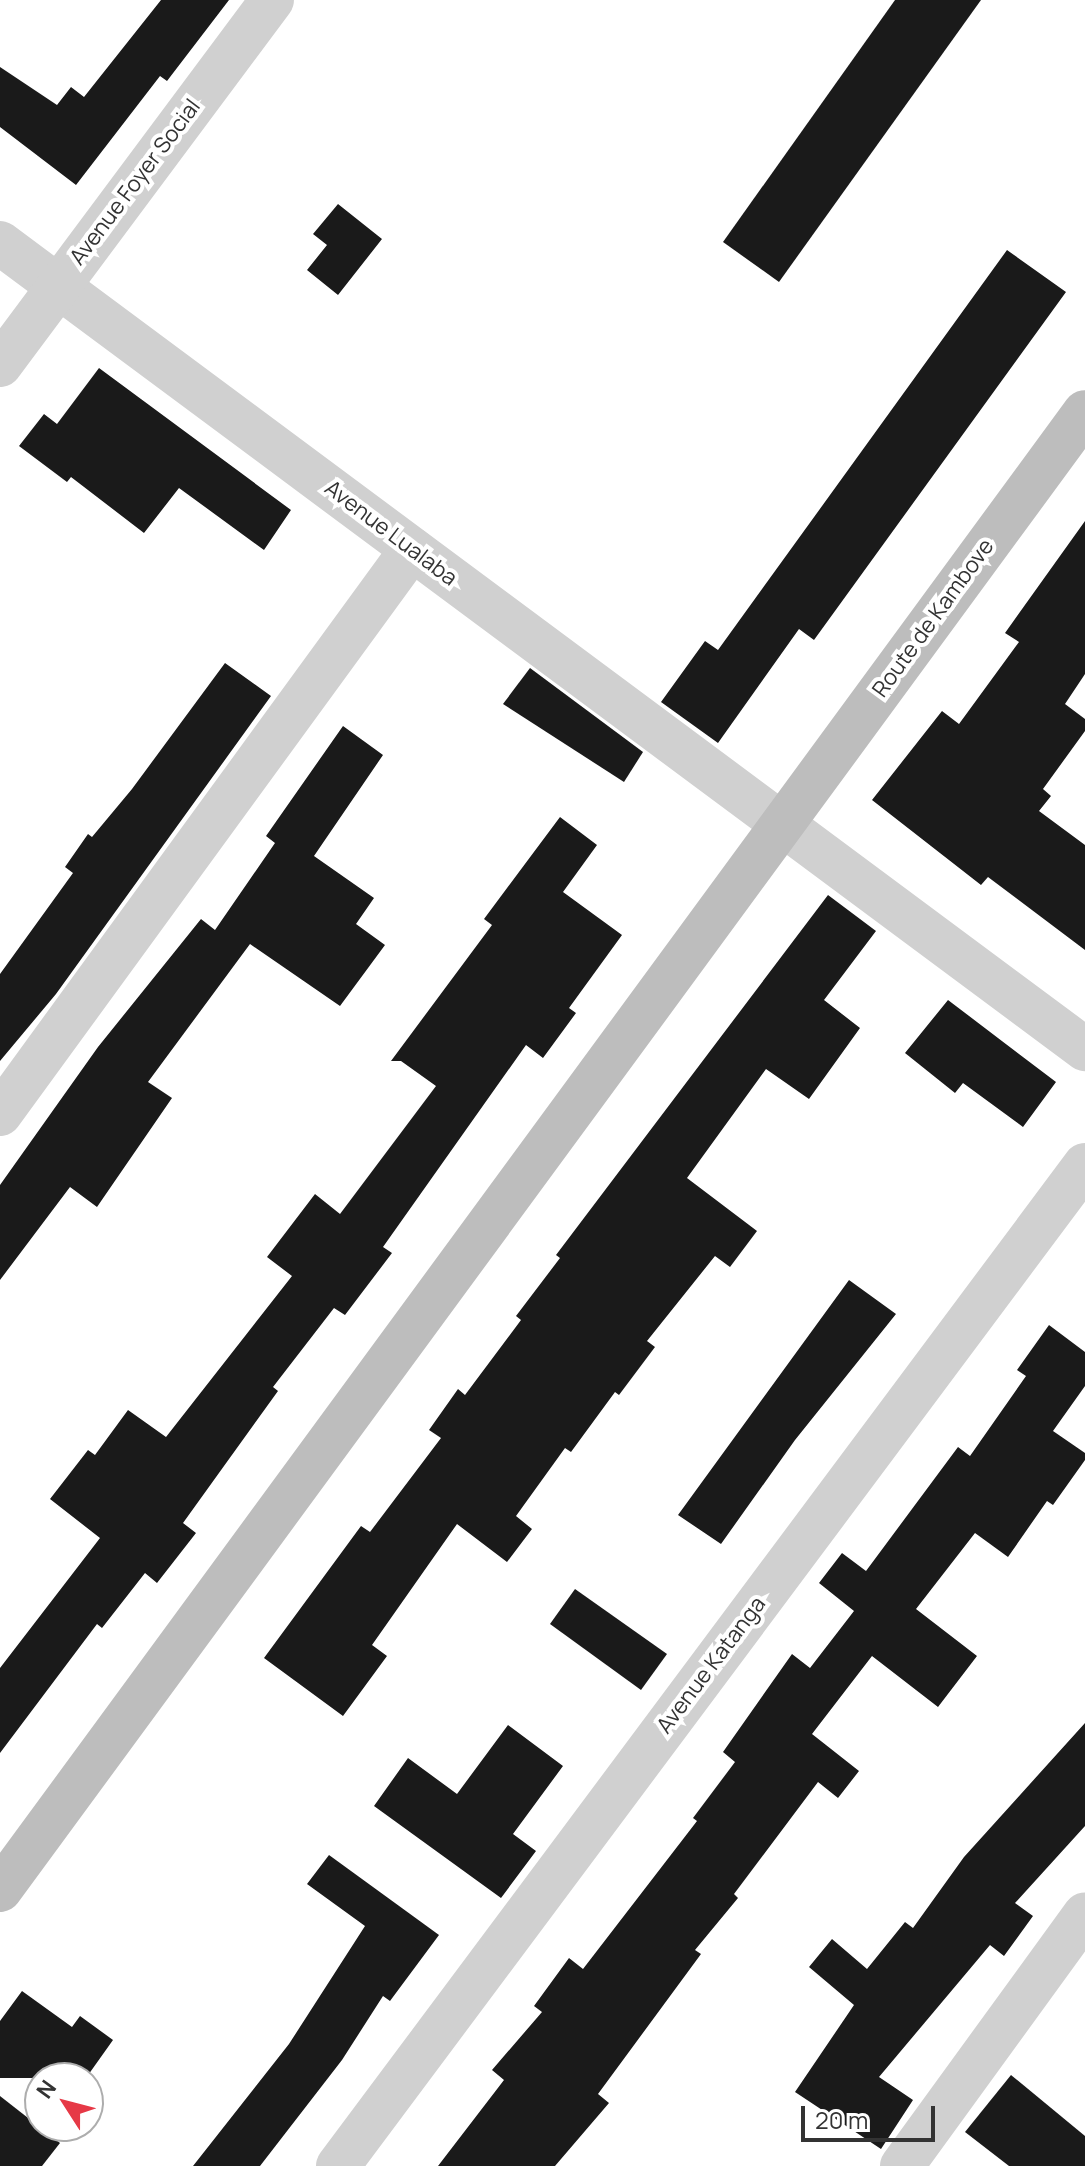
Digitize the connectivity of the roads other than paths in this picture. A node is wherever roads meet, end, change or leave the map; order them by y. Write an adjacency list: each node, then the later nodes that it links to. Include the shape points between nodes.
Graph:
1 (272, 0): 3 (street, Avenue Foyer Social)
2 (0, 243): 3 (street, Avenue Lualaba)
3 (57, 287): 4 (street, Avenue Foyer Social); 6 (street, Avenue Lualaba)
4 (0, 365)
5 (1085, 412): 7 (street, Route de Kambove)
6 (412, 549): 7 (street, Avenue Lualaba); 9 (street)
7 (781, 823): 8 (street, Avenue Lualaba); 11 (street, Route de Kambove)
8 (1085, 1049)
9 (0, 1114)
10 (1085, 1165): 13 (street, Avenue Katanga)
11 (0, 1890)
12 (1085, 1914): 14 (street)
13 (338, 2166)
14 (902, 2166)

